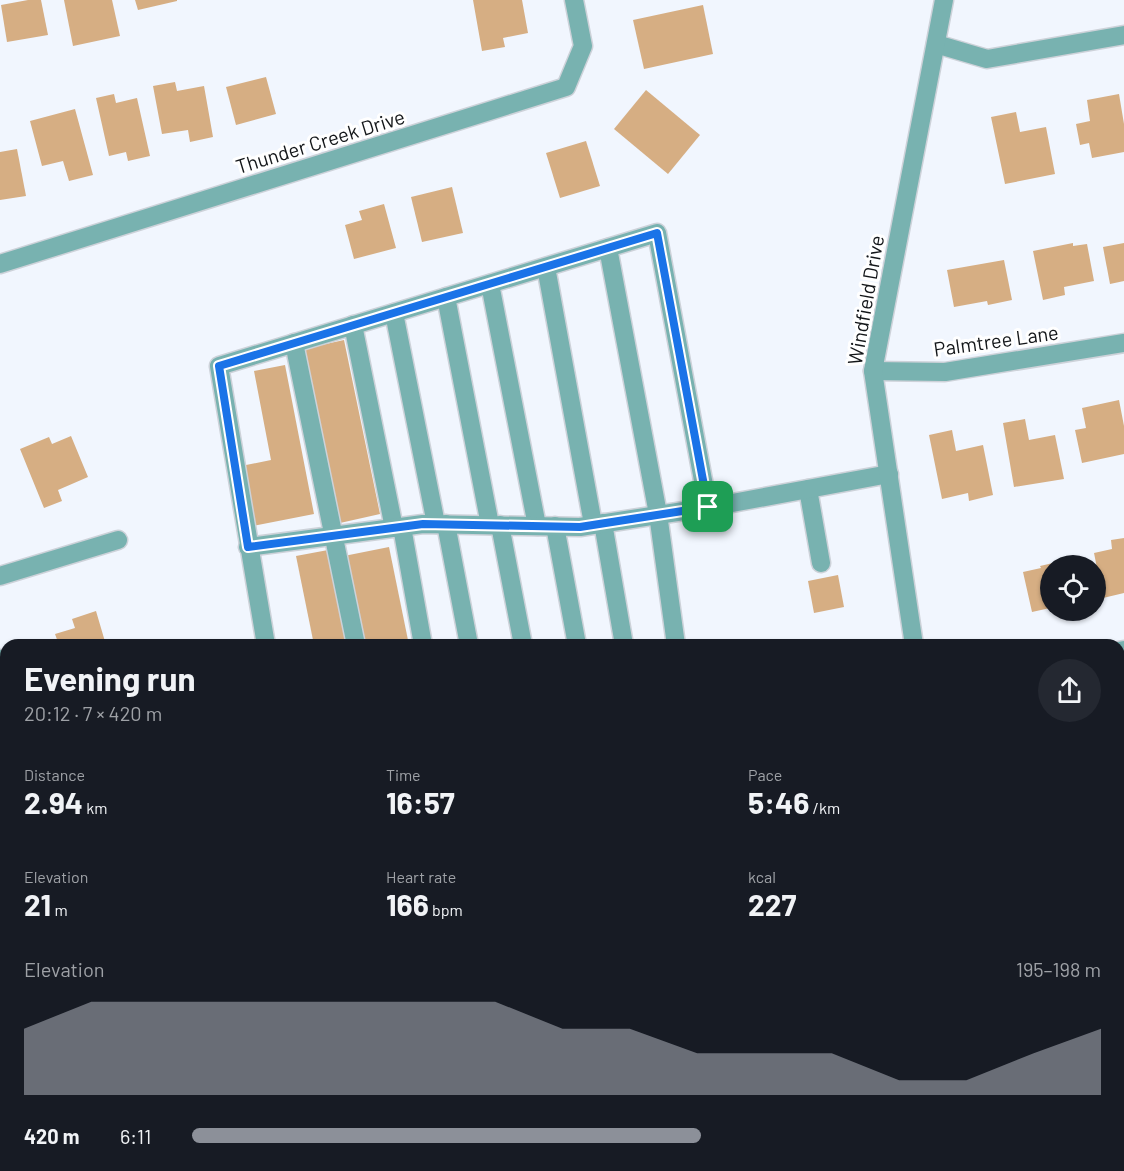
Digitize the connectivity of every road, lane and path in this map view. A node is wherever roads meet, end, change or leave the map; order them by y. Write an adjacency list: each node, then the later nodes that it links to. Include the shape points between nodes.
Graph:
1 (574, 0): 6 (street, Thunder Creek Drive, via 583,46 566,87)
2 (944, 0): 4 (street, Windfield Drive)
3 (1124, 36): 4 (street, via 987,59)
4 (936, 44): 14 (street, Windfield Drive)
5 (608, 248): 7 (street); 17 (street, via 657,233); 18 (street)
6 (0, 264)
7 (546, 267): 8 (street); 20 (street)
8 (490, 284): 9 (street); 22 (street)
9 (446, 297): 10 (street); 21 (street)
10 (394, 313): 11 (street); 19 (street)
11 (353, 325): 12 (street); 23 (street)
12 (294, 343): 24 (street); 26 (street, via 219,366)
13 (1124, 343): 14 (street, Palmtree Lane, via 945,372)
14 (873, 371): 15 (street, Windfield Drive)
15 (889, 474): 16 (street); 37 (street, Windfield Drive)
16 (808, 489): 17 (street); 27 (street)
17 (708, 507): 18 (street)
18 (658, 514): 20 (street); 36 (street)
19 (441, 524): 21 (street); 23 (street); 32 (street)
20 (598, 524): 22 (street); 35 (street)
21 (495, 525): 22 (street); 33 (street)
22 (546, 526): 34 (street)
23 (398, 527): 24 (street); 31 (street)
24 (334, 536): 26 (street); 30 (street)
25 (118, 540): 28 (street)
26 (248, 547): 29 (street)
27 (821, 563)
28 (0, 576)
29 (265, 639)
30 (355, 639)
31 (422, 639)
32 (468, 639)
33 (522, 639)
34 (575, 639)
35 (623, 639)
36 (675, 639)
37 (913, 639)

